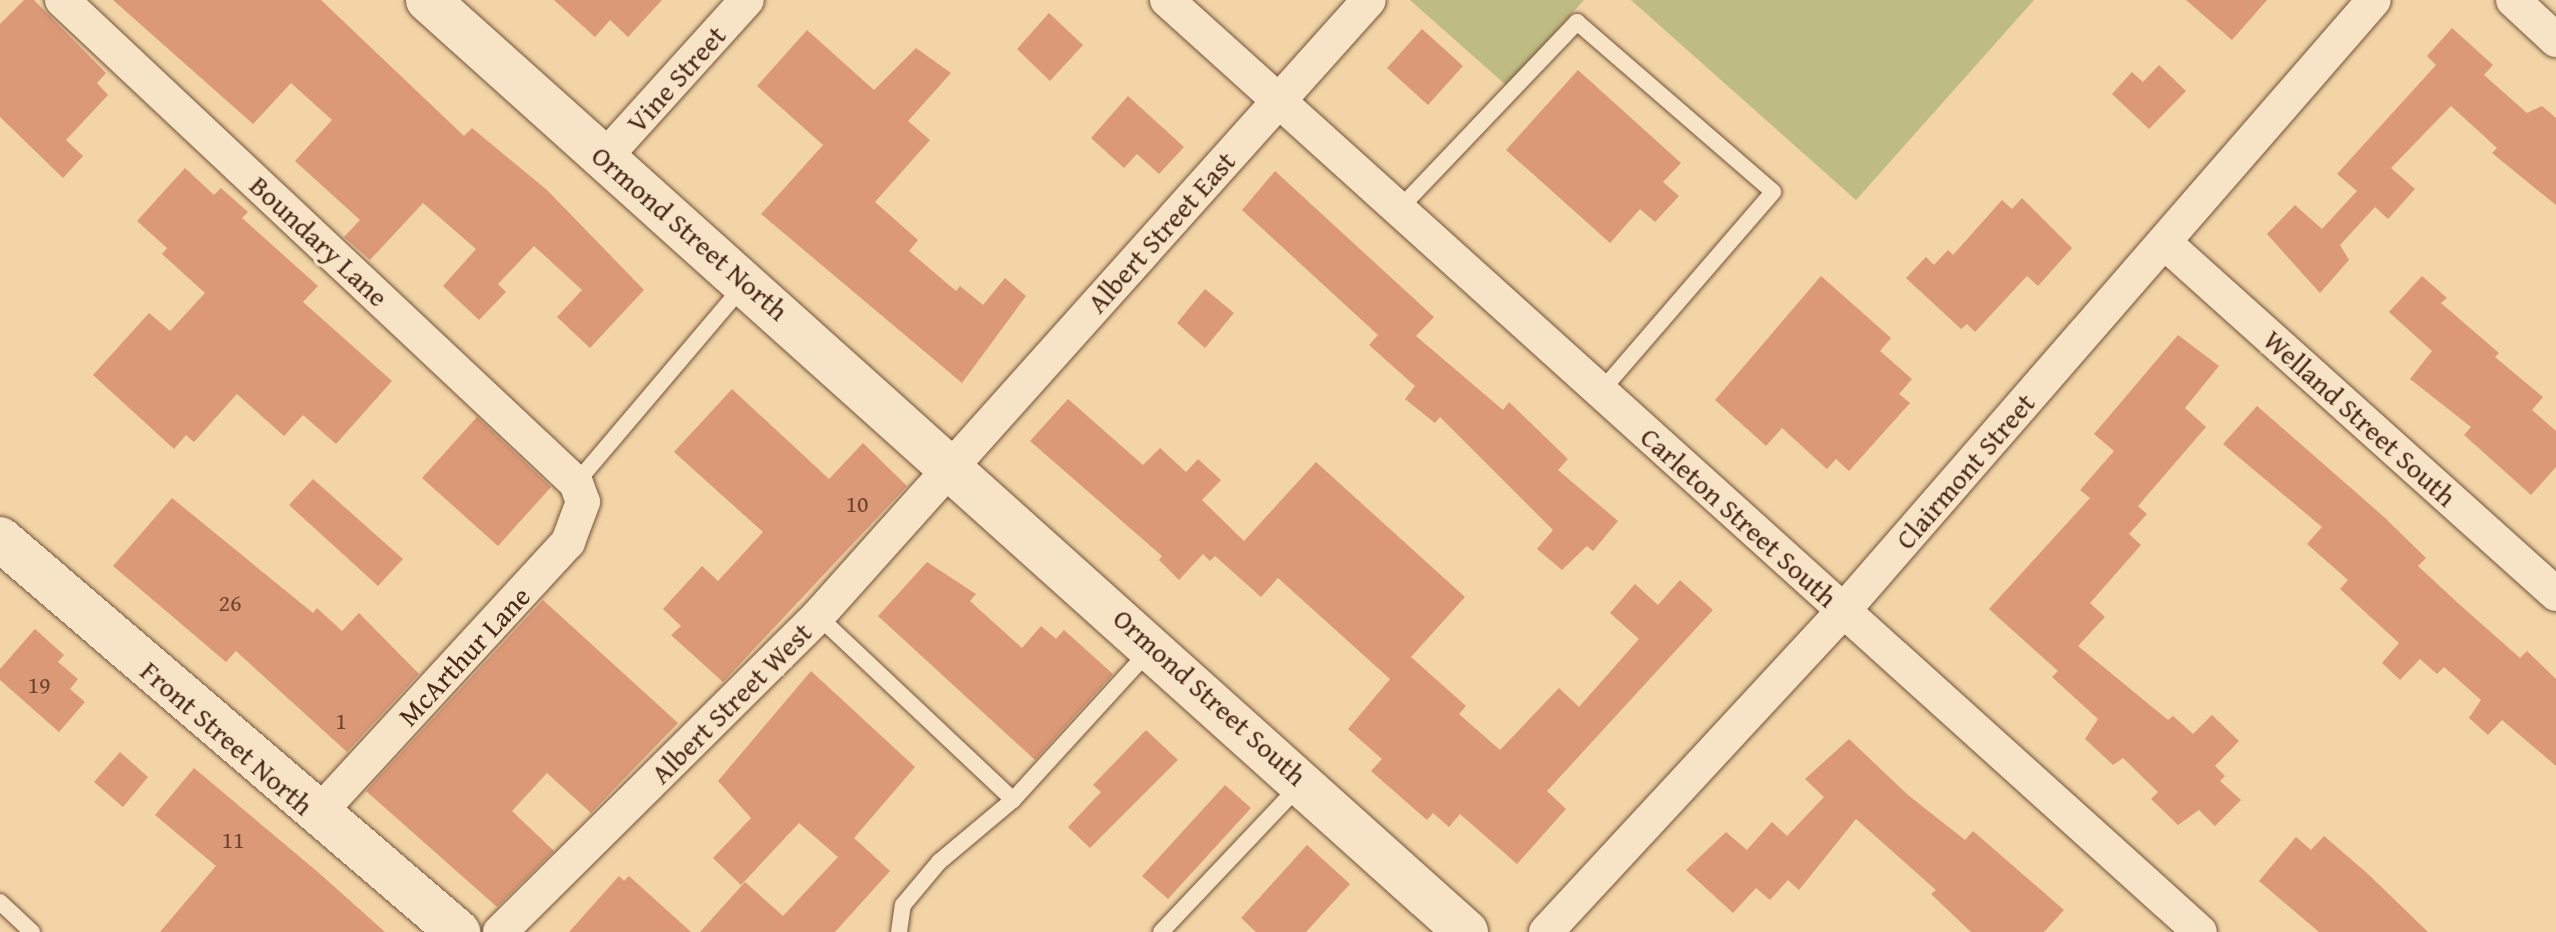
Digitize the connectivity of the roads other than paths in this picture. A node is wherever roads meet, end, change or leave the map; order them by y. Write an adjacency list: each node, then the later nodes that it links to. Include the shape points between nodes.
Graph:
1 (62, 0): 16 (street, Boundary Lane)
2 (428, 0): 10 (main road, Ormond Street North)
3 (747, 0): 10 (street, Vine Street)
4 (1167, 0): 9 (street, Carleton Street South)
5 (1369, 0): 9 (street, Albert Street East)
6 (2374, 0): 12 (street, Clairmont Street)
7 (2513, 0): 8 (street)
8 (2556, 40)
9 (1279, 100): 11 (street, Carleton Street South); 15 (street, Albert Street East)
10 (604, 158): 13 (main road, Ormond Street North)
11 (1400, 208): 14 (street, Carleton Street South); 14 (lane, via 1577,22 1773,192)
12 (2164, 242): 18 (street, Welland Street South); 19 (street, Clairmont Street)
13 (747, 282): 15 (main road, Ormond Street North); 16 (lane)
14 (1601, 391): 19 (street, Carleton Street South)
15 (953, 465): 20 (street, Albert Street West); 21 (main road, Ormond Street South)
16 (576, 483): 24 (street, McArthur Lane, via 583,502 568,542)
17 (0, 539): 24 (main road, Front Street North)
18 (2556, 594)
19 (1843, 611): 32 (street, Clairmont Street); 33 (street, Carleton Street South)
20 (818, 616): 23 (lane); 28 (street, Albert Street West)
21 (1153, 647): 22 (main road, Ormond Street South); 23 (lane)
22 (1304, 780): 30 (lane); 31 (main road, Ormond Street South)
23 (1013, 800): 29 (lane, via 939,862 903,905)
24 (316, 816): 27 (main road, Front Street North)
25 (0, 902): 26 (lane)
26 (32, 932)
27 (458, 932)
28 (500, 932)
29 (899, 932)
30 (1161, 932)
31 (1466, 932)
32 (1546, 932)
33 (2200, 932)

